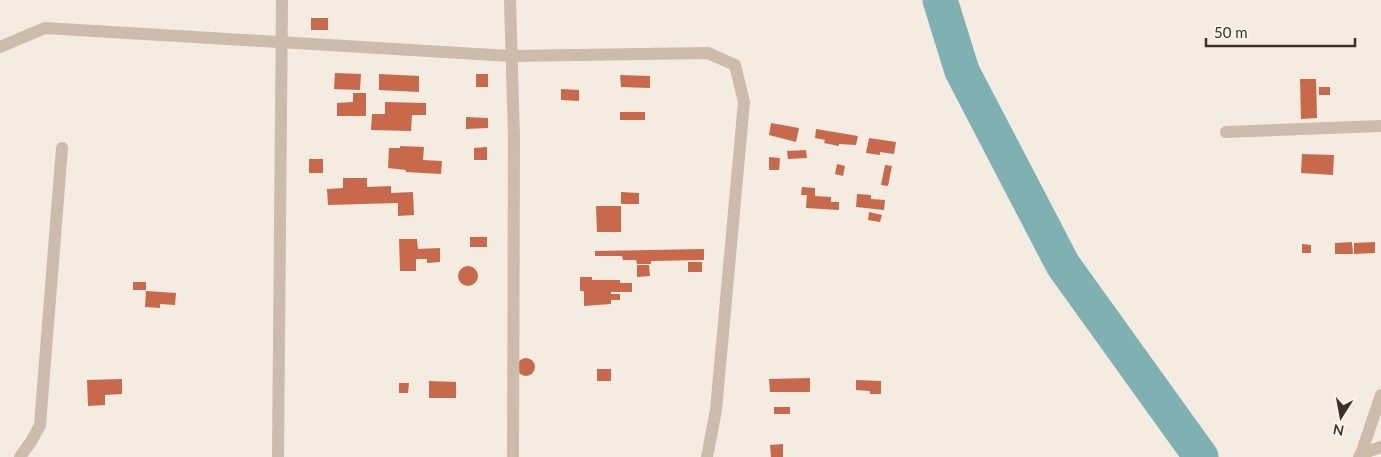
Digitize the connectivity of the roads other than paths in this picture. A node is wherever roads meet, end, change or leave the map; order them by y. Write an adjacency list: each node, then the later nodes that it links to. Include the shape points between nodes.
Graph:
1 (282, 0): 3 (street)
2 (510, 0): 5 (street)
3 (282, 43): 4 (street, via 46,28); 5 (street); 13 (street)
4 (0, 47)
5 (512, 56): 14 (street); 15 (street, via 708,53 735,66 744,102 716,410)
6 (1381, 126): 7 (street)
7 (1226, 132)
8 (62, 148): 12 (street, via 40,424)
9 (1381, 396): 11 (street)
10 (1381, 447): 11 (street)
11 (1360, 456)
12 (20, 457)
13 (278, 457)
14 (513, 457)
15 (706, 457)

